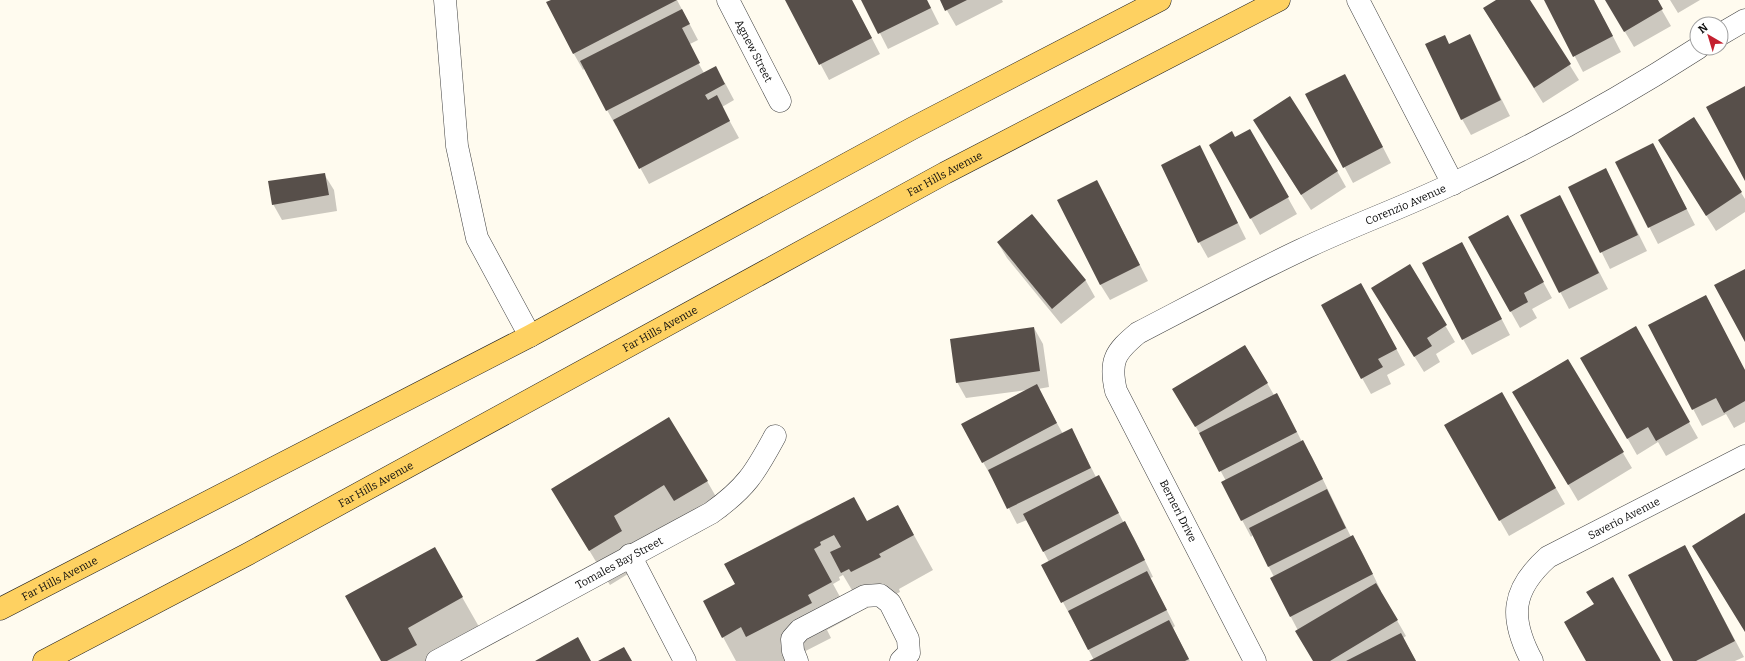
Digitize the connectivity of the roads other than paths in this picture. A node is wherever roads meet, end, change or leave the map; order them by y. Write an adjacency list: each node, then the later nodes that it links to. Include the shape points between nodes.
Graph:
1 (445, 0): 11 (street, via 457,146 477,238)
2 (728, 0): 9 (street, Agnew Street)
3 (1160, 0): 11 (main road, Far Hills Avenue, via 913,128)
4 (1279, 0): 17 (main road, Far Hills Avenue, via 945,173 248,554)
5 (1358, 0): 10 (street)
6 (1745, 20): 7 (street)
7 (1729, 29)
8 (1689, 54): 10 (street, Corenzio Avenue, via 1601,108)
9 (780, 101)
10 (1453, 184): 12 (street, Corenzio Avenue, via 1315,244 1249,276 1138,334 1123,346)
11 (530, 336): 16 (main road, Far Hills Avenue)
12 (1115, 358): 22 (street, Berneri Drive, via 1112,375 1116,391)
13 (775, 436): 15 (street, Tomales Bay Street, via 758,468 744,486 728,500 711,513)
14 (1745, 456): 23 (street, Saverio Avenue, via 1548,557 1534,570 1524,583 1516,616 1519,632)
15 (630, 556): 18 (street, Tomales Bay Street); 19 (street)
16 (0, 609)
17 (44, 661)
18 (437, 661)
19 (685, 661)
20 (797, 661): 21 (street, via 792,639 800,630 865,596 880,595 890,603 908,639 909,653)
21 (901, 661)
22 (1255, 661)
23 (1532, 661)

